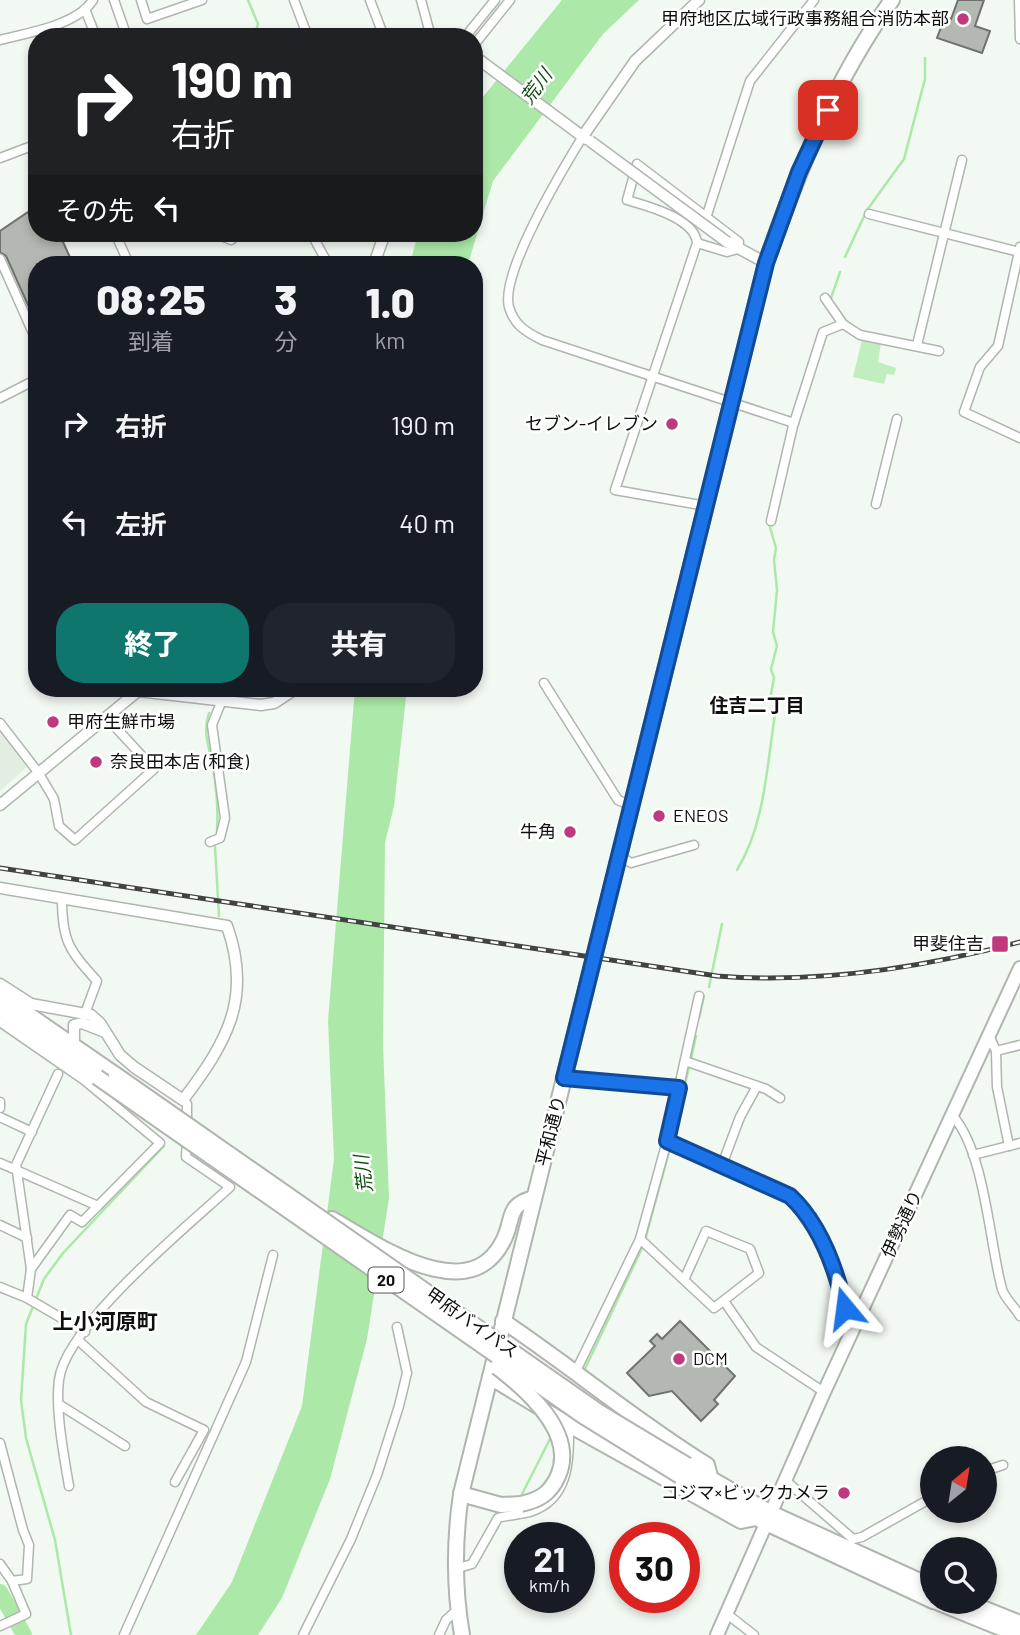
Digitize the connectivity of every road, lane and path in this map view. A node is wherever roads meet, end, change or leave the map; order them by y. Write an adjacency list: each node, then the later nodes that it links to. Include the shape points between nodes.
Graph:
1 (93, 0): 14 (street)
2 (114, 0): 17 (street)
3 (141, 0): 4 (street, via 147,19)
4 (202, 0)
5 (294, 0): 18 (street)
6 (370, 0): 19 (street)
7 (421, 0): 20 (street)
8 (495, 0): 21 (street)
9 (510, 0): 22 (street)
10 (699, 0): 27 (street, via 635,61)
11 (814, 0): 32 (street, via 750,81)
12 (892, 0): 38 (highway, 平和通り, via 828,110 799,172)
13 (1019, 0): 24 (street)
14 (85, 9): 15 (street); 16 (street)
15 (54, 28)
16 (92, 28)
17 (124, 28)
18 (305, 28)
19 (381, 28)
20 (429, 28)
21 (472, 28)
22 (483, 34)
23 (28, 36): 25 (street)
24 (1020, 39)
25 (0, 40)
26 (483, 62): 27 (street)
27 (583, 136): 35 (street, bridge); 45 (street, via 527,241 510,287 509,307 521,329 530,335)
28 (28, 147): 29 (street)
29 (0, 158)
30 (962, 160): 33 (street)
31 (869, 214): 33 (street)
32 (706, 218): 34 (street, via 637,164 627,200 670,214 692,231); 35 (street, via 739,242)
33 (943, 233): 36 (street); 43 (street)
34 (696, 243): 35 (street, via 727,252); 45 (street)
35 (738, 249): 38 (street)
36 (1020, 250): 51 (street, via 998,346 980,367 964,412)
37 (0, 259): 39 (street)
38 (766, 263): 48 (highway, 平和通り)
39 (2, 270): 41 (street)
40 (825, 298): 42 (street)
41 (28, 323)
42 (843, 324): 43 (street, via 860,335); 50 (street, via 823,332)
43 (917, 345): 44 (street)
44 (939, 351)
45 (653, 375): 48 (street); 53 (street, via 615,490)
46 (28, 384): 47 (street)
47 (0, 398)
48 (731, 402): 50 (street); 53 (highway, 平和通り)
49 (897, 419): 52 (street)
50 (794, 423): 54 (street)
51 (1020, 438)
52 (876, 504)
53 (706, 506): 64 (highway, 平和通り)
54 (771, 521)
55 (544, 683): 64 (street, via 618,800)
56 (131, 697): 60 (street)
57 (200, 697): 59 (street)
58 (283, 697): 59 (street, via 261,705)
59 (222, 700): 65 (street, via 212,725 225,818 220,838)
60 (106, 718): 62 (street); 62 (street, via 154,769 75,841 59,826 54,799)
61 (0, 723): 62 (street)
62 (38, 772): 63 (street)
63 (0, 805)
64 (631, 806): 67 (highway, 平和通り)
65 (210, 842)
66 (694, 845): 67 (street, via 631,863)
67 (619, 855): 84 (highway, 平和通り)
68 (0, 888): 69 (street)
69 (62, 899): 74 (street, via 66,940 97,981); 88 (street, via 227,926 237,970 234,1009 219,1051)
70 (1020, 968): 78 (main road, 伊勢通り)
71 (0, 984): 77 (street, via 31,1004 92,1015)
72 (0, 995): 79 (highway, 甲府バイパス / 20)
73 (699, 996): 82 (street)
74 (87, 1008)
75 (0, 1009): 111 (highway, 甲府バイパス / 20, bridge)
76 (0, 1022): 103 (street, via 84,1080 160,1143)
77 (105, 1032): 79 (street, via 82,1023 74,1025); 88 (street, via 120,1055)
78 (989, 1035): 81 (street); 91 (main road, 伊勢通り)
79 (74, 1045): 101 (highway, 甲府バイパス / 20, bridge)
80 (1020, 1045): 81 (street)
81 (996, 1051): 96 (street, via 997,1087)
82 (685, 1061): 85 (street); 86 (street)
83 (58, 1074): 93 (street)
84 (564, 1078): 86 (street); 102 (highway, 平和通り)
85 (757, 1086): 87 (street); 99 (street)
86 (679, 1088): 94 (street)
87 (780, 1098)
88 (183, 1100): 118 (street, via 187,1104 186,1157 230,1187 107,1301)
89 (0, 1102): 90 (street)
90 (0, 1108)
91 (953, 1116): 97 (street); 117 (main road, 伊勢通り)
92 (0, 1117): 93 (street)
93 (32, 1132): 100 (street)
94 (667, 1141): 99 (street); 106 (street)
95 (1020, 1143): 96 (street)
96 (1009, 1146): 97 (street)
97 (973, 1155): 114 (street, via 1003,1293)
98 (0, 1163): 100 (street)
99 (722, 1165): 117 (street, via 790,1196 806,1211 839,1281)
100 (17, 1171): 103 (street); 105 (street)
101 (278, 1189): 102 (highway, bridge, via 378,1245 446,1272 480,1267 500,1248 514,1207); 129 (highway, 甲府バイパス / 20, bridge)
102 (534, 1198): 115 (highway, 平和通り)
103 (98, 1206): 108 (street, via 82,1222 70,1215)
104 (0, 1225): 105 (street)
105 (27, 1238): 108 (street)
106 (640, 1239): 109 (street); 120 (street)
107 (273, 1255): 148 (street, via 246,1362)
108 (32, 1269): 112 (street)
109 (684, 1280): 113 (street, via 714,1308); 113 (street, via 706,1231 750,1250 759,1273)
110 (0, 1287): 112 (street)
111 (407, 1295): 129 (highway, 甲府バイパス / 20, bridge, via 583,1416); 134 (highway, bridge, via 413,1306 518,1384 555,1430 563,1453 550,1491 537,1500 501,1505)
112 (27, 1298): 118 (street)
113 (723, 1301): 122 (street, via 756,1347)
114 (1020, 1316)
115 (503, 1321): 120 (highway); 121 (highway, 平和通り)
116 (397, 1327): 149 (street, via 407,1373 399,1406 351,1539)
117 (853, 1329): 122 (main road, 伊勢通り)
118 (85, 1332): 119 (street)
119 (79, 1340): 123 (street, via 64,1361); 132 (street, via 146,1402 204,1430)
120 (576, 1371): 130 (highway, via 626,1412 707,1465)
121 (490, 1377): 124 (highway); 134 (highway, 平和通り)
122 (824, 1392): 131 (main road, 伊勢通り)
123 (60, 1405): 126 (street); 133 (street)
124 (569, 1425): 136 (highway, via 741,1521); 138 (street, via 568,1472 555,1496 532,1511 498,1518 472,1564)
125 (0, 1443): 139 (street, via 29,1545 26,1579)
126 (125, 1446)
127 (1003, 1465): 128 (street)
128 (998, 1467)
129 (683, 1470): 130 (highway, 甲府バイパス / 20); 136 (highway, 甲府バイパス / 20)
130 (712, 1479): 136 (highway, 甲府バイパス / 20)
131 (785, 1480): 135 (street, via 853,1539); 136 (main road, 伊勢通り)
132 (175, 1482)
133 (69, 1486)
134 (461, 1494): 138 (highway, 平和通り)
135 (920, 1504)
136 (764, 1518): 140 (highway, 甲府バイパス / 20); 141 (highway, 甲府バイパス / 20); 143 (main road, 伊勢通り)
137 (0, 1564): 139 (street)
138 (456, 1569): 142 (highway, 平和通り)
139 (12, 1581): 147 (street, via 26,1614)
140 (920, 1582)
141 (920, 1594)
142 (458, 1609): 150 (street); 151 (highway, 平和通り)
143 (727, 1614): 152 (main road, 伊勢通り); 153 (street)
144 (966, 1614): 154 (highway, 甲府バイパス / 20)
145 (997, 1614): 146 (highway)
146 (1020, 1623)
147 (3, 1625)
148 (124, 1635)
149 (303, 1635)
150 (439, 1635)
151 (462, 1635)
152 (717, 1635)
153 (754, 1635)
154 (1018, 1635)

